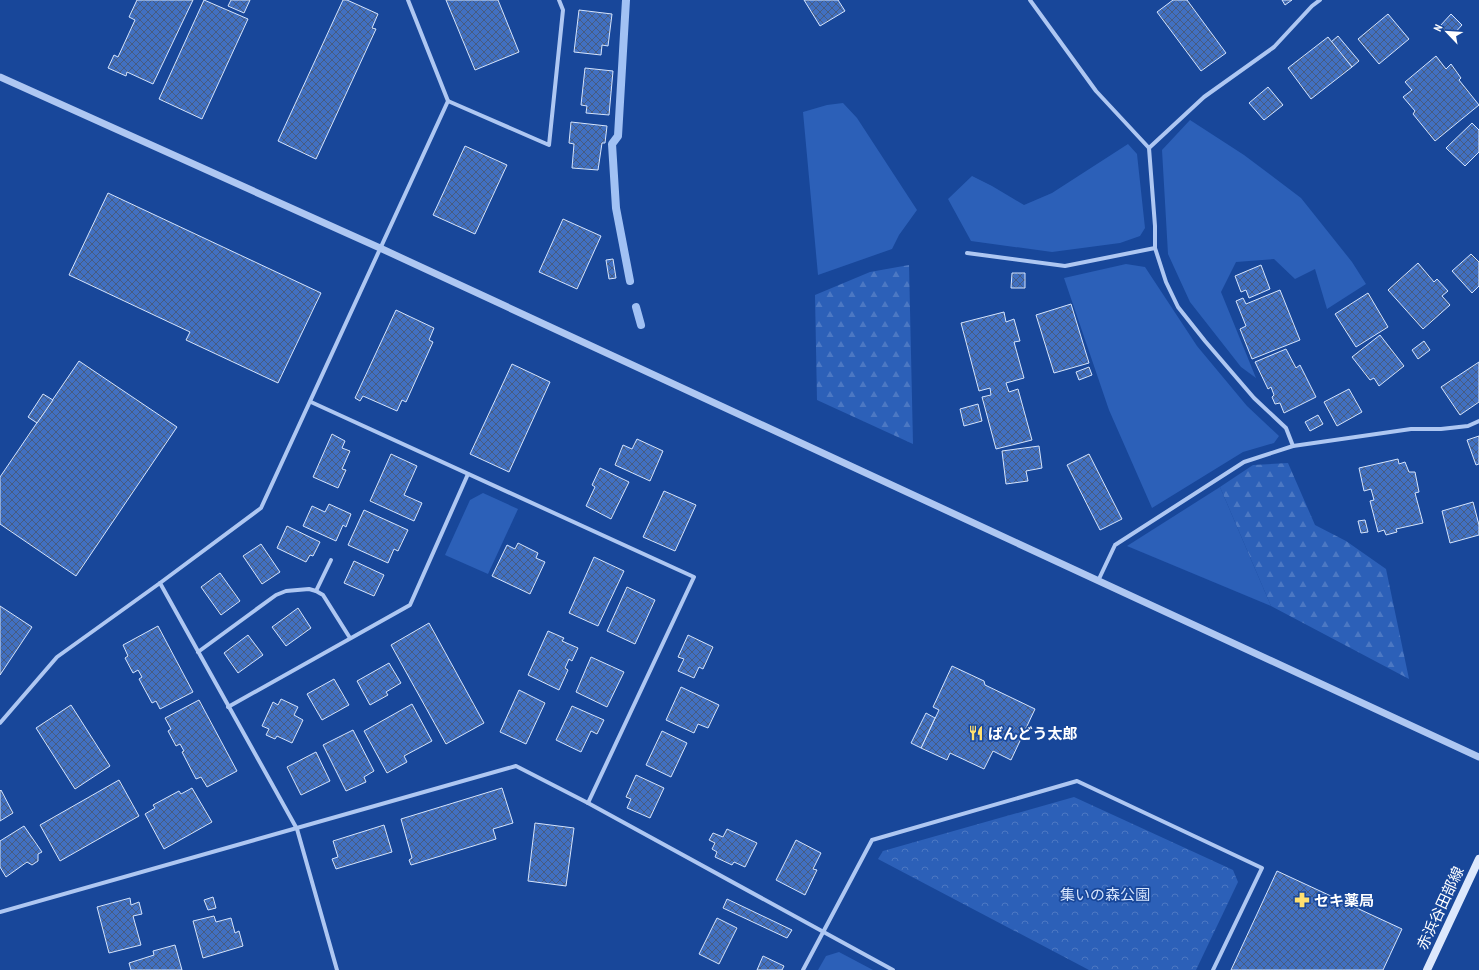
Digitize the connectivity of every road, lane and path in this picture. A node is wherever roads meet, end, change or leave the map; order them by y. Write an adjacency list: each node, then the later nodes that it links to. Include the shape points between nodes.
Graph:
1 (408, 0): 6 (street)
2 (559, 0): 6 (street, via 563,10 549,145)
3 (1030, 0): 7 (street, via 1096,91)
4 (1320, 0): 7 (street, via 1274,47 1204,97)
5 (0, 77): 8 (street)
6 (448, 101): 8 (street)
7 (1149, 148): 9 (street)
8 (380, 248): 11 (street); 16 (street)
9 (1155, 248): 10 (street, via 1065,266); 13 (street, via 1166,282 1178,307 1254,398 1286,428)
10 (967, 253)
11 (311, 402): 14 (street); 17 (street, via 261,508)
12 (1479, 421): 13 (street, via 1468,426 1411,429)
13 (1293, 446): 16 (street, via 1244,462 1115,545)
14 (468, 474): 19 (street, via 410,604); 24 (street, via 694,577)
15 (331, 560): 18 (street)
16 (1098, 581): 23 (street)
17 (160, 583): 20 (street); 22 (street, via 57,657)
18 (316, 591): 19 (street, via 323,595); 20 (street, via 296,590 276,595)
19 (350, 638): 21 (street)
20 (198, 652): 21 (street)
21 (228, 707): 25 (street)
22 (0, 724)
23 (1479, 757)
24 (588, 803): 25 (street, via 516,766); 28 (street)
25 (297, 829): 27 (street); 29 (street)
26 (1479, 859): 33 (main road, 赤浜谷田部線)
27 (0, 912)
28 (823, 931): 30 (street); 31 (street); 32 (street, via 872,840 1077,781 1262,868)
29 (337, 970)
30 (803, 970)
31 (893, 970)
32 (1213, 970)
33 (1427, 970)

